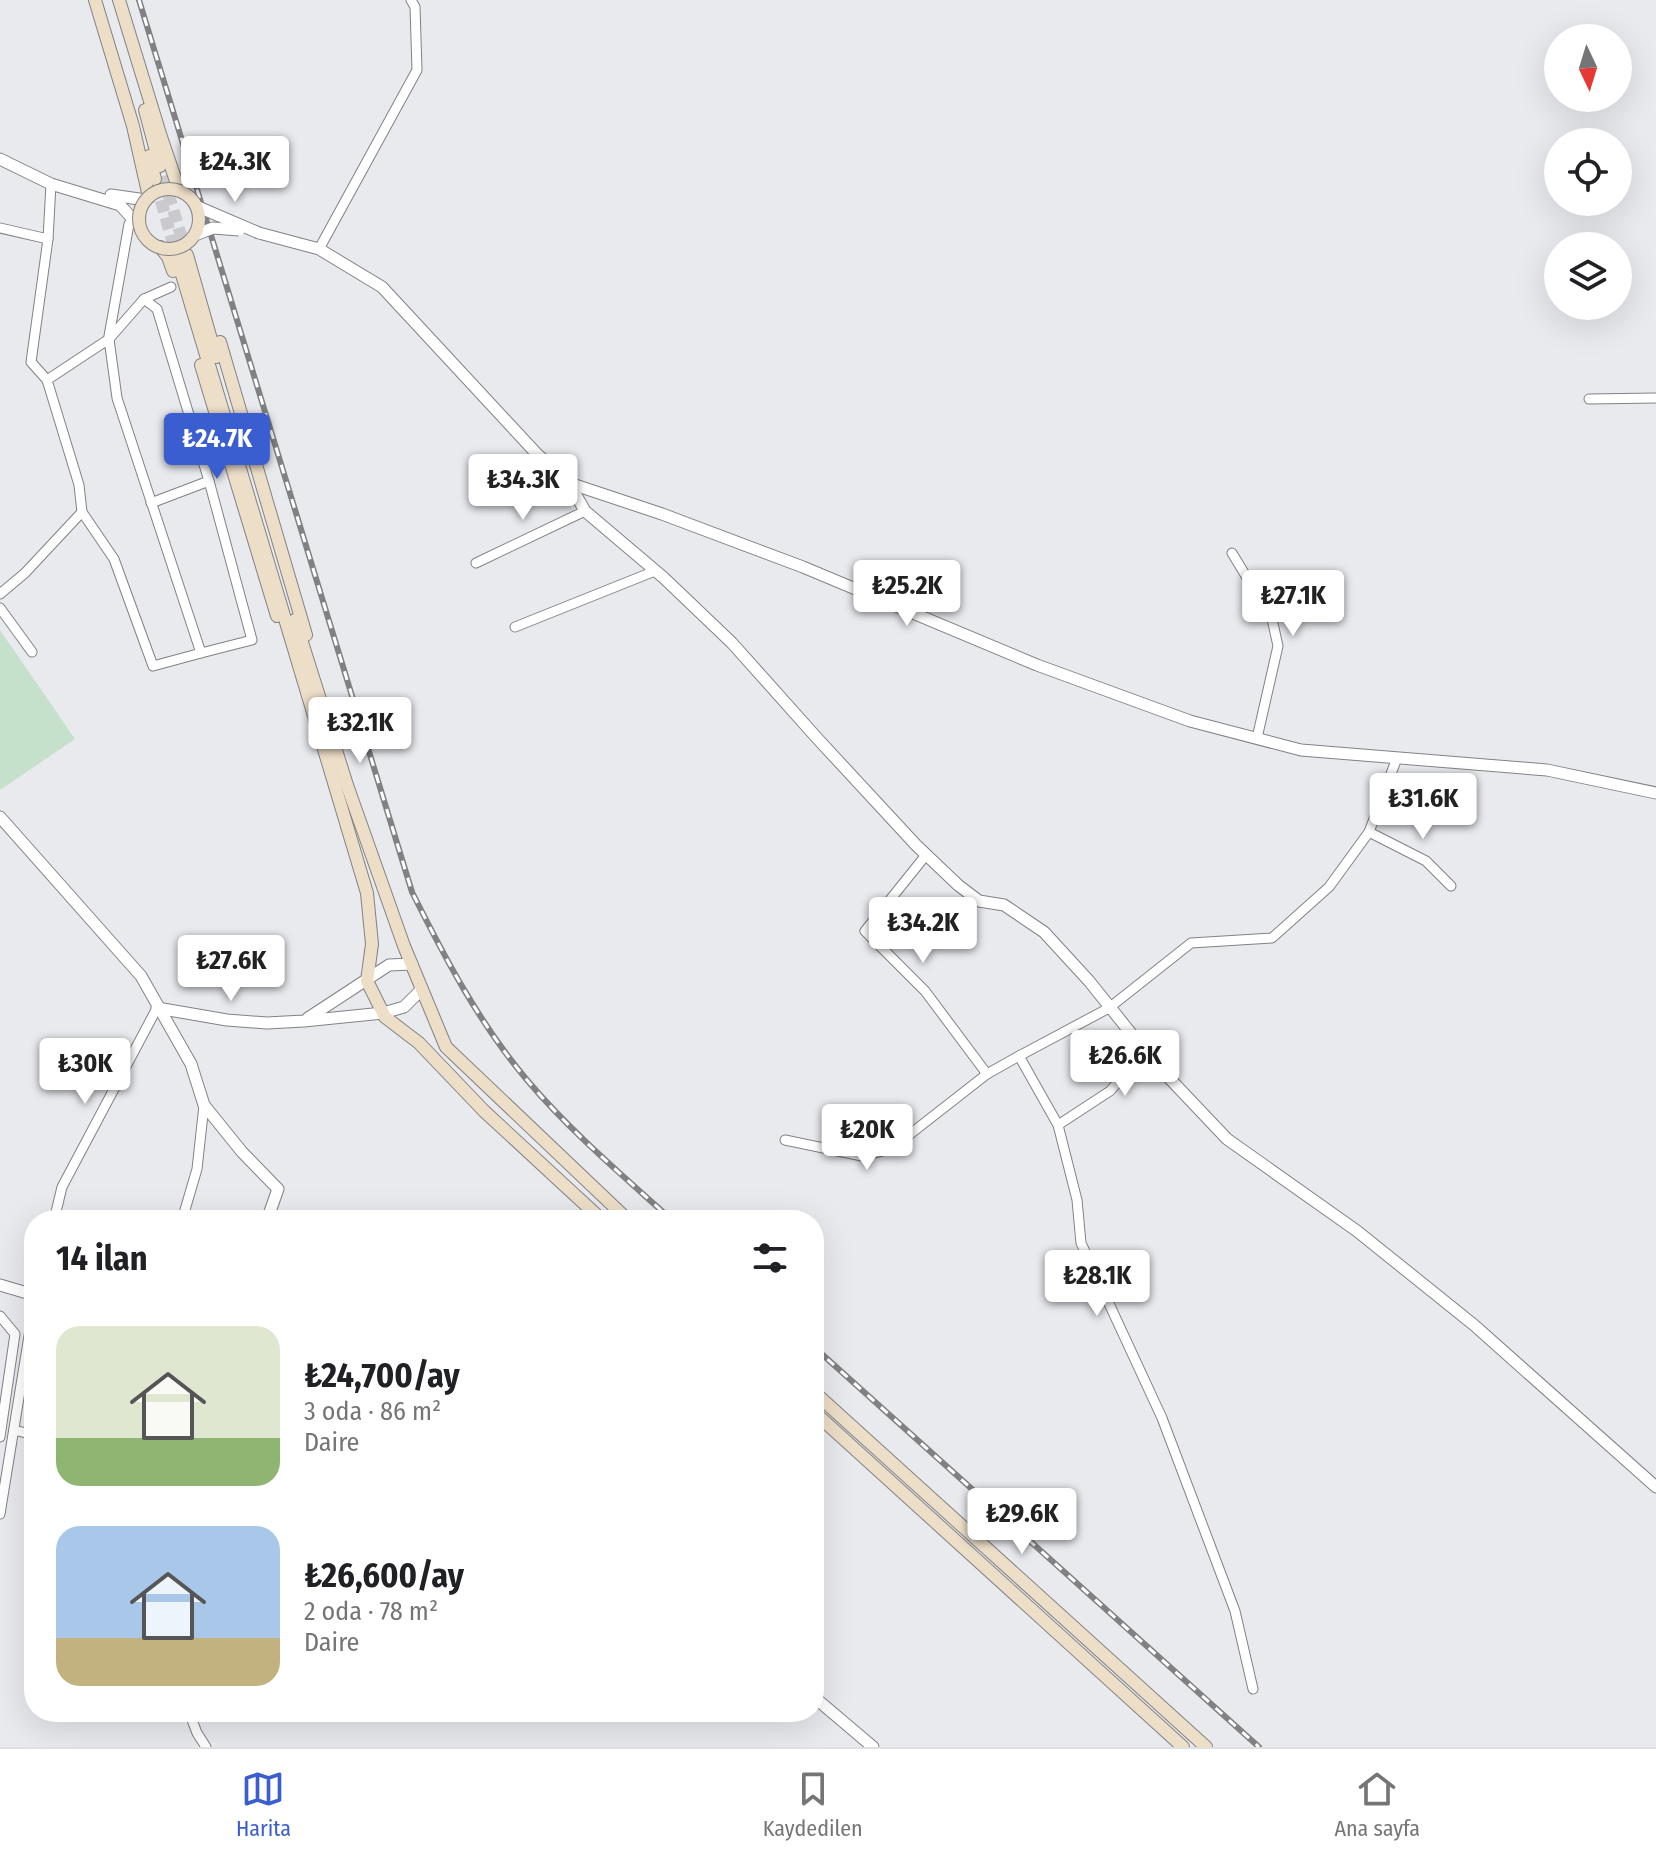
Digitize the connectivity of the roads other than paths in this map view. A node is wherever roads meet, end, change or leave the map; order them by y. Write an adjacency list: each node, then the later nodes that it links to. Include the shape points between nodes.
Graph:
1 (98, 0): 2 (main road, via 159,178); 9 (main road)
2 (113, 0)
3 (119, 0): 8 (main road)
4 (411, 0): 17 (street, via 417,70)
5 (0, 159): 6 (street); 7 (street)
6 (51, 184): 7 (street); 15 (street)
7 (72, 186): 9 (street); 11 (street, via 120,205)
8 (182, 192): 9 (main road, bridge, via 163,190); 10 (main road, bridge)
9 (147, 199): 11 (main road, bridge)
10 (196, 206): 13 (street, bridge); 14 (main road, bridge)
11 (135, 226): 16 (main road, bridge); 21 (street)
12 (0, 228): 15 (street)
13 (259, 233): 14 (street, bridge, via 213,228); 17 (street)
14 (194, 236): 16 (main road, bridge, via 180,247); 38 (main road, via 200,277 305,626)
15 (48, 239): 22 (street, via 31,362)
16 (160, 247): 19 (main road, via 168,257)
17 (319, 249): 26 (street, via 382,287)
18 (182, 257): 38 (main road)
19 (173, 282): 20 (street); 38 (main road, via 282,635)
20 (144, 299): 21 (street); 25 (street, via 157,309)
21 (109, 339): 22 (street); 27 (street, via 117,398)
22 (47, 380): 29 (street, via 79,485)
23 (1656, 398): 24 (street)
24 (1589, 399)
25 (209, 481): 27 (street); 37 (street, via 252,640)
26 (569, 483): 28 (street); 39 (street, via 803,567 1037,665 1190,721)
27 (151, 503): 37 (street)
28 (585, 511): 31 (street); 32 (street)
29 (82, 512): 33 (street); 37 (street, via 114,559 153,666)
30 (1232, 553): 39 (street, via 1272,619 1278,646)
31 (476, 563)
32 (655, 571): 35 (street); 44 (street, via 732,643)
33 (0, 594)
34 (0, 608): 36 (street)
35 (515, 627)
36 (32, 652)
37 (201, 653)
38 (305, 668): 46 (main road); 47 (main road, via 367,893 372,944)
39 (1257, 738): 40 (street, via 1301,750)
40 (1397, 758): 41 (street, via 1547,770); 43 (street)
41 (1656, 793)
42 (0, 817): 49 (street, via 141,976)
43 (1369, 832): 45 (street, via 1426,861); 50 (street, via 1329,887 1272,938 1191,943)
44 (926, 855): 50 (street, via 979,901 1004,905 1044,932); 55 (street, via 865,931 925,991)
45 (1451, 886)
46 (412, 964): 47 (street, via 389,965); 48 (main road)
47 (367, 981): 51 (main road); 52 (street)
48 (422, 989): 51 (street, via 404,1007); 63 (main road, via 446,1047)
49 (157, 1008): 52 (street, via 227,1020); 56 (street, via 191,1064); 59 (street, via 62,1187)
50 (1109, 1008): 53 (street); 54 (street)
51 (383, 1013): 52 (street); 62 (main road)
52 (304, 1021)
53 (1129, 1032): 57 (street, via 1124,1075 1110,1091); 74 (street, via 1227,1139 1357,1231 1474,1325)
54 (1019, 1056): 55 (street); 57 (street)
55 (987, 1074): 58 (street, via 891,1149 862,1156)
56 (204, 1105): 60 (street, via 197,1169); 61 (street, via 278,1189)
57 (1058, 1125): 76 (street, via 1077,1200 1081,1243 1162,1418 1235,1611)
58 (785, 1140)
59 (56, 1210)
60 (185, 1210)
61 (271, 1210)
62 (591, 1210)
63 (617, 1210)
64 (0, 1285): 65 (street)
65 (24, 1292)
66 (0, 1316): 69 (street, via 15,1334)
67 (24, 1368): 71 (street)
68 (824, 1401): 82 (main road)
69 (2, 1410): 73 (street)
70 (824, 1421): 81 (main road)
71 (14, 1430): 72 (street); 75 (street)
72 (24, 1432)
73 (0, 1437)
74 (1656, 1487)
75 (0, 1514)
76 (1253, 1689)
77 (824, 1705): 80 (street)
78 (193, 1722): 79 (street)
79 (206, 1747)
80 (873, 1747)
81 (1183, 1747)
82 (1206, 1747)

